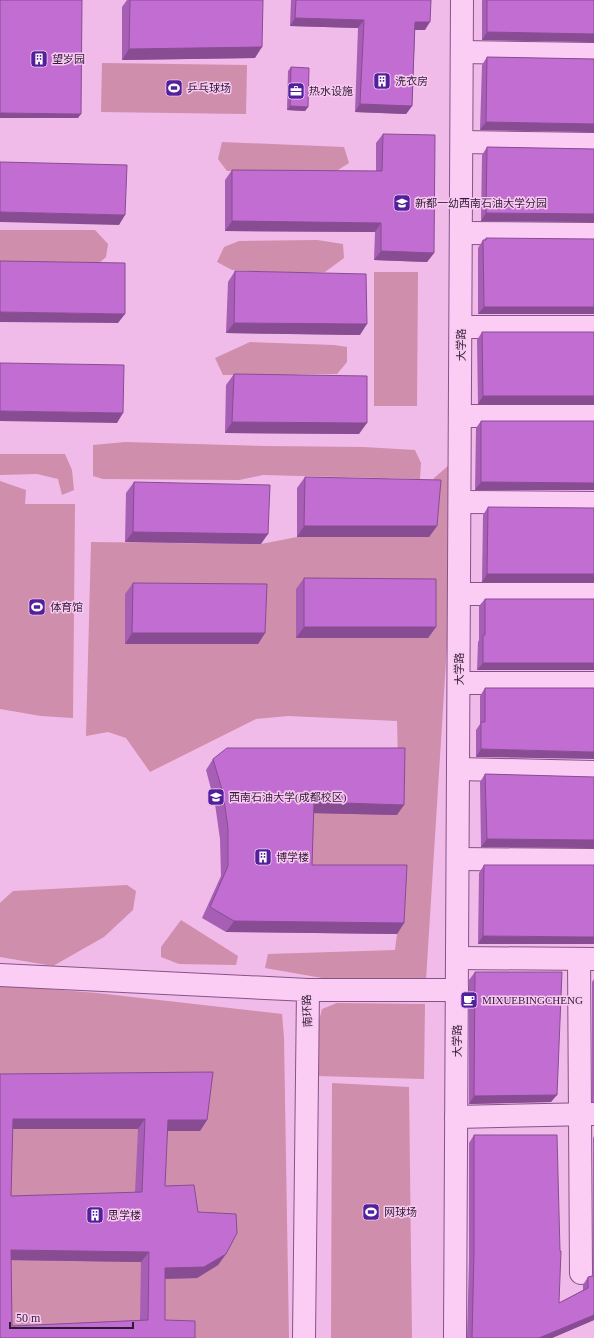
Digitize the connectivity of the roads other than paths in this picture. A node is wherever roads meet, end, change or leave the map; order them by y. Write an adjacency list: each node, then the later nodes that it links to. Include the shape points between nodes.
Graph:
1 (462, 0): 2 (street, 大学路)
2 (462, 52): 3 (street); 4 (street, 大学路)
3 (594, 54)
4 (462, 142): 5 (street); 6 (street, 大学路)
5 (594, 144)
6 (461, 233): 7 (street); 8 (street, 大学路)
7 (594, 234)
8 (461, 327): 9 (street); 10 (street, 大学路)
9 (594, 327)
10 (460, 416): 11 (street); 12 (street, 大学路)
11 (594, 416)
12 (460, 502): 13 (street); 14 (street, 大学路)
13 (594, 504)
14 (459, 594): 15 (street); 16 (street, 大学路)
15 (594, 594)
16 (459, 683): 17 (street); 18 (street, 大学路)
17 (594, 683)
18 (458, 769): 19 (street); 20 (street, 大学路)
19 (594, 772)
20 (458, 859): 21 (street); 22 (street, 大学路)
21 (594, 860)
22 (458, 958): 23 (street); 26 (street, 大学路)
23 (586, 959): 27 (street)
24 (0, 975): 25 (street, 南环路)
25 (308, 990): 26 (street); 30 (street, 南环路)
26 (457, 990): 28 (street, 大学路)
27 (586, 1114): 28 (street); 29 (street)
28 (456, 1117): 31 (street, 大学路)
29 (581, 1273)
30 (304, 1338)
31 (455, 1338)

